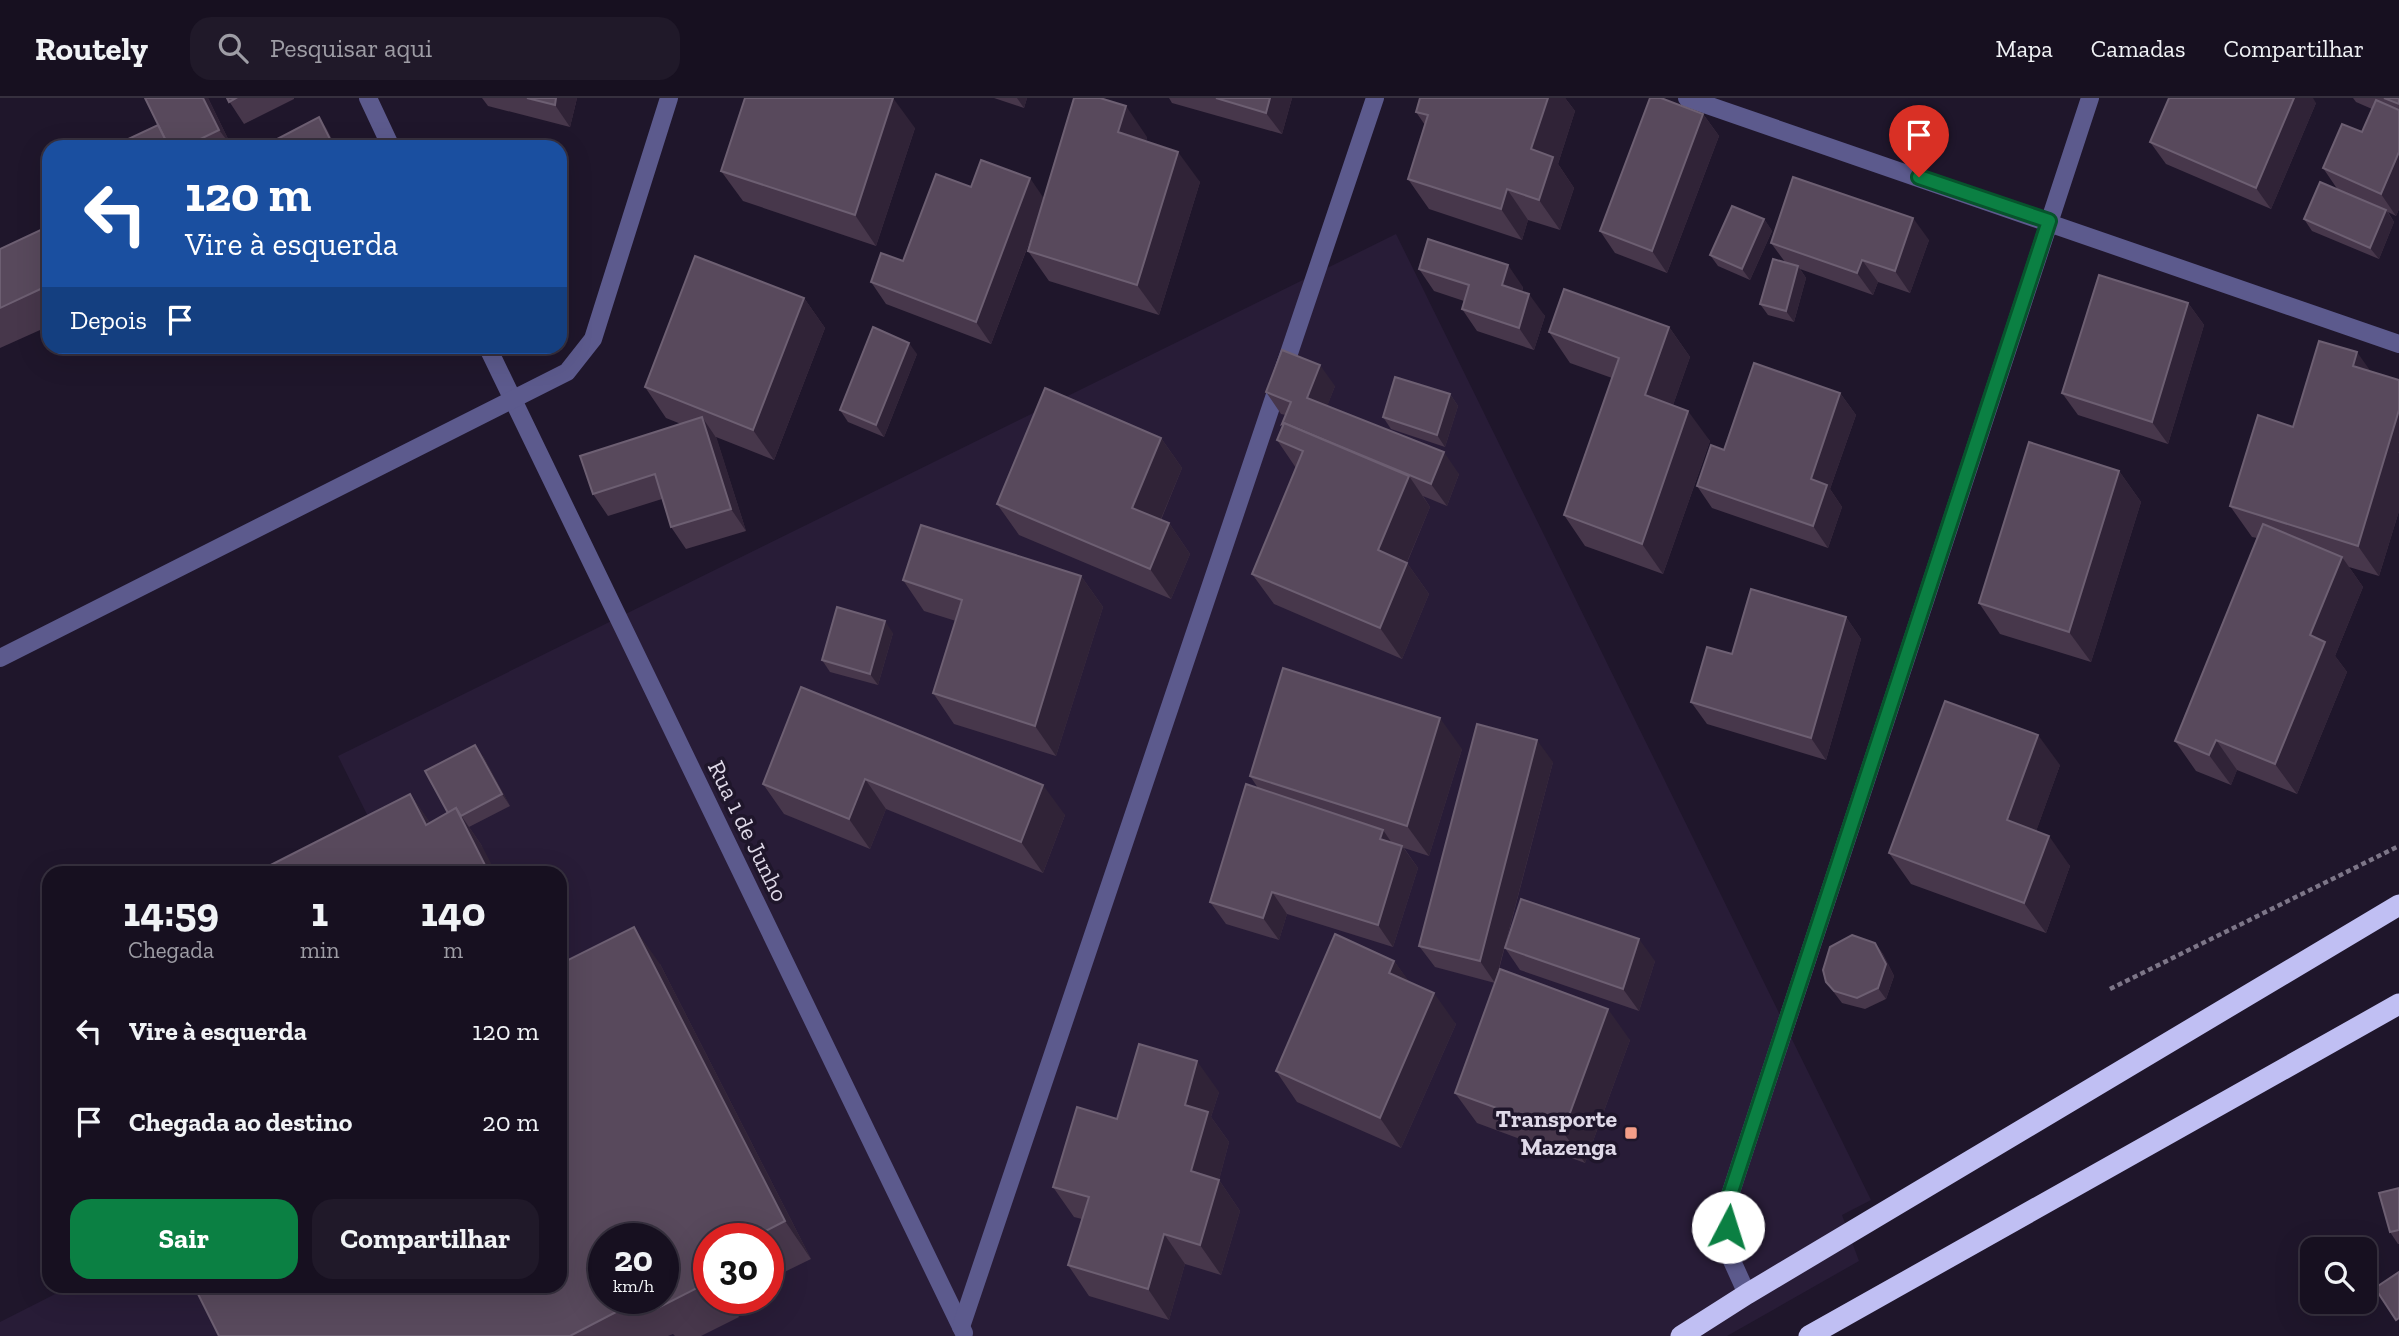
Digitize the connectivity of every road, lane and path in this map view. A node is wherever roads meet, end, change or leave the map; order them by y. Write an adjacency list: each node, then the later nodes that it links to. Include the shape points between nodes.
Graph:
1 (368, 98): 6 (street)
2 (668, 98): 10 (street, via 593,339 567,372)
3 (1375, 98): 17 (street)
4 (1687, 98): 7 (street)
5 (2090, 98): 7 (street)
6 (388, 140)
7 (2049, 221): 8 (street); 16 (street, via 1728,1201 1728,1252)
8 (2399, 344)
9 (491, 354): 10 (street, Rua 1 de Junho)
10 (512, 398): 11 (street); 17 (street, Rua 1 de Junho)
11 (0, 658)
12 (2399, 846): 14 (path)
13 (2399, 905): 16 (highway)
14 (2110, 989)
15 (2399, 1004): 19 (highway)
16 (1747, 1294): 18 (highway)
17 (963, 1332)
18 (1681, 1336)
19 (1809, 1336)

